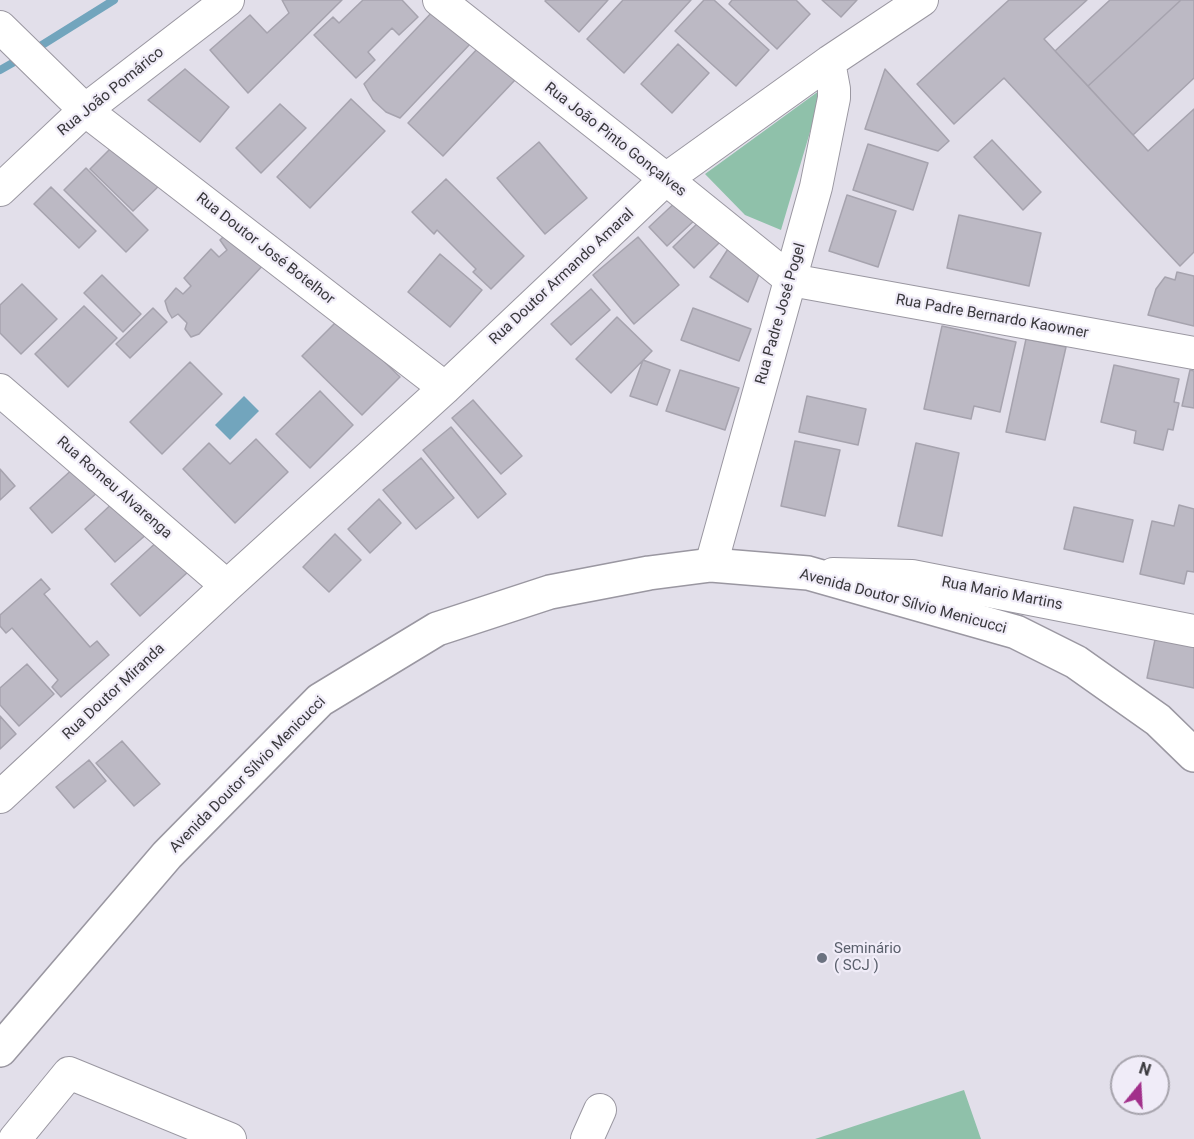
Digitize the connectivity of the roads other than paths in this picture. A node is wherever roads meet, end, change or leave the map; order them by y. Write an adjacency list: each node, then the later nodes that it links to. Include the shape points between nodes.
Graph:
1 (228, 0): 6 (street, Rua João Pomárico)
2 (439, 0): 7 (street, Rua João Pinto Gonçalves)
3 (915, 2): 5 (street, Rua Doutor Armando Amaral)
4 (0, 27): 6 (street, Rua Doutor José Botelhor)
5 (829, 62): 7 (street, Rua Doutor Armando Amaral); 9 (street, Rua Padre José Pogel, via 834,98)
6 (84, 110): 8 (street, Rua João Pomárico); 11 (street, Rua Doutor José Botelhor)
7 (666, 179): 9 (street, Rua João Pinto Gonçalves); 11 (street, Rua Doutor Armando Amaral)
8 (0, 190)
9 (791, 280): 10 (street, Rua Padre Bernardo Kaowner); 13 (street, Rua Padre José Pogel)
10 (1194, 353)
11 (445, 388): 15 (street, Rua Doutor Armando Amaral)
12 (2, 396): 15 (street, Rua Romeu Alvarenga)
13 (711, 565): 14 (main road, Avenida Doutor Sílvio Menicucci); 19 (main road, Avenida Doutor Sílvio Menicucci, via 550,592 437,628 320,700 167,855)
14 (808, 573): 16 (street, Rua Mario Martins, via 912,576); 17 (main road, Avenida Doutor Sílvio Menicucci, via 1016,632 1076,662 1158,720)
15 (227, 586): 18 (street, Rua Doutor Miranda)
16 (1194, 631)
17 (1194, 755)
18 (0, 798)
19 (0, 1050)
20 (600, 1110): 23 (street)
21 (15, 1139): 22 (street, via 69,1073)
22 (230, 1139)
23 (587, 1139)

